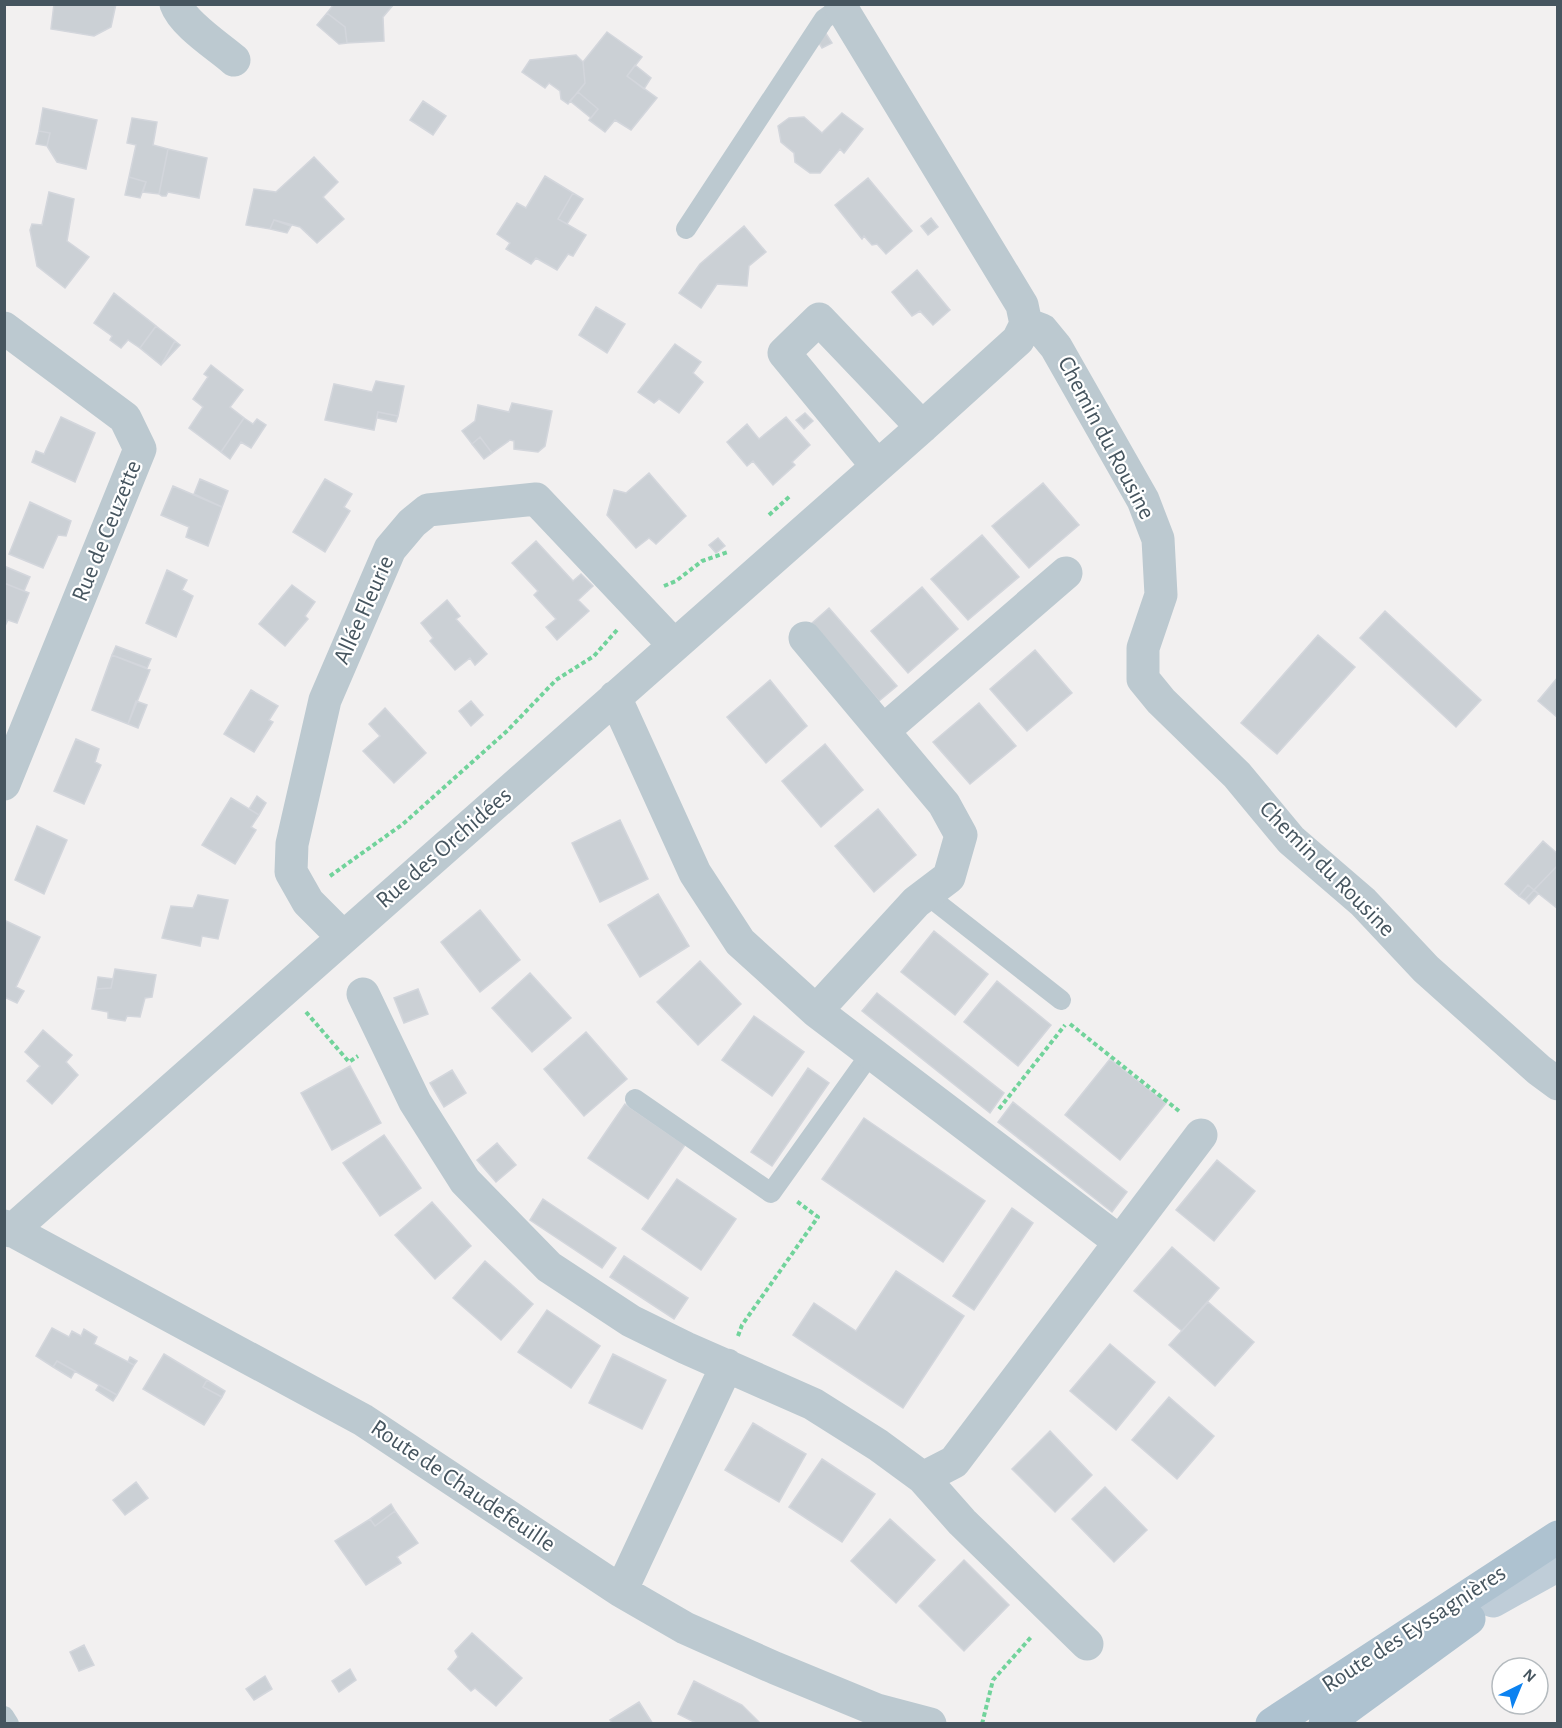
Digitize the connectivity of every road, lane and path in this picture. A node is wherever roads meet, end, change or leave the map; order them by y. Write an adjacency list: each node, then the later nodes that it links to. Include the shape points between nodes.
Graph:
1 (176, 4): 3 (street, via 179,12)
2 (841, 6): 4 (lane, via 824,19); 5 (street, via 1022,305)
3 (234, 60)
4 (686, 229)
5 (1026, 324): 7 (street, Rue des Orchidées, via 1018,340); 28 (street, Chemin du Rousine, via 1042,330 1056,347 1143,500 1158,539 1161,595 1143,648 1143,679 1237,775 1291,840 1363,902 1426,969)
6 (4, 328): 18 (street, Rue de Ceuzette, via 125,418 140,449)
7 (922, 427): 8 (street, Rue des Orchidées); 8 (street, via 819,319 784,353)
8 (877, 466): 15 (street, Rue des Orchidées)
9 (796, 491): 10 (path)
10 (764, 520)
11 (733, 551): 13 (path, via 702,561 676,581 652,592)
12 (1066, 573): 17 (street)
13 (638, 607): 15 (street, Allée Fleurie); 20 (path, via 594,656 556,680 507,731 403,824 332,873); 20 (street, Allée Fleurie, via 536,499 428,510 412,523 390,549 325,700 292,844 291,872)
14 (805, 639): 17 (street)
15 (674, 645): 16 (street, Rue des Orchidées)
16 (615, 697): 21 (street, Rue des Orchidées); 24 (street, via 695,873 740,942)
17 (883, 732): 19 (street, via 944,804 961,835 949,877)
18 (4, 784)
19 (927, 895): 23 (lane); 24 (street, via 916,902)
20 (308, 902): 21 (street, Allée Fleurie)
21 (343, 937): 33 (street, Rue des Orchidées)
22 (363, 994): 26 (street)
23 (1061, 1000)
24 (816, 1011): 27 (street)
25 (297, 1019): 26 (path, via 306,1012 349,1062)
26 (385, 1040): 35 (street, via 415,1102 465,1181 549,1267 631,1321)
27 (871, 1053): 32 (lane); 34 (street)
28 (1557, 1084)
29 (635, 1099): 32 (lane, via 771,1194)
30 (996, 1112): 31 (path, via 1067,1022 1193,1122)
31 (1201, 1135): 34 (street)
32 (776, 1186): 35 (path, via 818,1217 742,1325)
33 (8, 1229): 40 (street, Route de Chaudefeuille, via 363,1420)
34 (1120, 1242): 36 (street, via 954,1462)
35 (727, 1365): 36 (street, via 813,1404 878,1444); 40 (street)
36 (923, 1478): 43 (street, via 962,1522)
37 (1557, 1537): 48 (main road, Route des Eyssagnières)
38 (1557, 1544): 41 (main road, Route des Eyssagnières)
39 (1557, 1565): 41 (main road)
40 (621, 1592): 46 (street, Route de Chaudefeuille, via 685,1628 775,1668 877,1710)
41 (1493, 1601): 49 (main road, Route des Eyssagnières)
42 (1036, 1629): 47 (path, via 993,1680)
43 (1087, 1644)
44 (4, 1716): 45 (lane)
45 (9, 1724)
46 (930, 1724)
47 (982, 1724)
48 (1272, 1724)
49 (1325, 1724)

